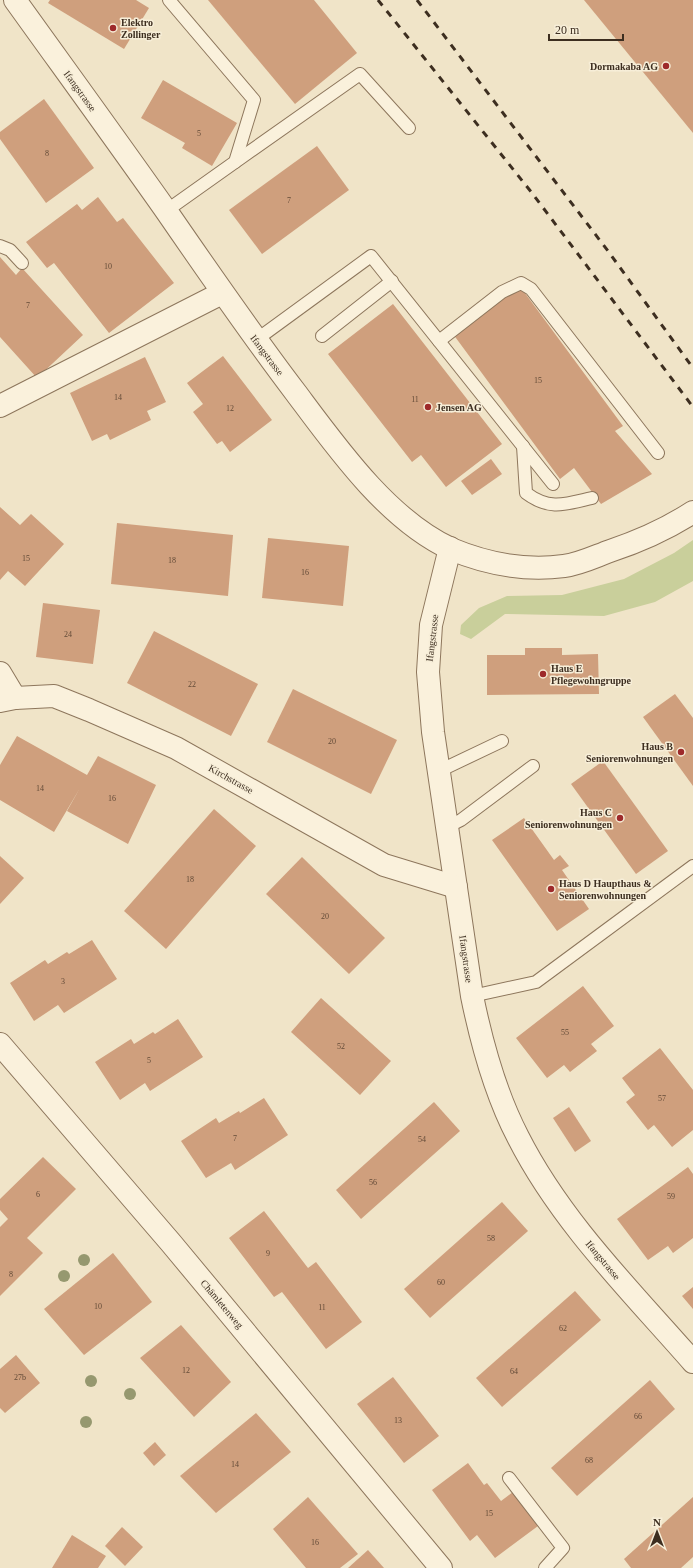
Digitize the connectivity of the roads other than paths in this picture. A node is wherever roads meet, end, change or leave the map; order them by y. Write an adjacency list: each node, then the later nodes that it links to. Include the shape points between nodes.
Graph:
1 (15, 0): 5 (street, Ifangstrasse)
2 (169, 0): 4 (lane, via 254,100)
3 (409, 128): 4 (lane, via 360,74)
4 (235, 162): 5 (lane)
5 (166, 211): 9 (street, Ifangstrasse)
6 (0, 246): 7 (lane, via 10,250)
7 (22, 263)
8 (392, 281): 10 (lane); 11 (lane, via 371,256); 12 (lane)
9 (222, 293): 11 (street, Ifangstrasse); 13 (street)
10 (322, 336)
11 (256, 340): 19 (street, Ifangstrasse, via 318,423 371,487 410,524)
12 (439, 341): 14 (lane); 15 (lane, via 502,292 521,283 531,289)
13 (0, 406)
14 (523, 446): 16 (lane); 17 (lane, via 526,493 534,499 558,506)
15 (658, 453)
16 (553, 484)
17 (592, 498)
18 (693, 512): 19 (street, via 674,525 629,545 566,566 523,568 490,562)
19 (450, 548): 24 (street, Ifangstrasse, via 432,625 428,672)
20 (0, 673): 21 (street)
21 (8, 699): 27 (street, Kirchstrasse, via 54,696 89,710 176,748 384,865)
22 (502, 741): 24 (lane)
23 (533, 766): 25 (lane)
24 (439, 771): 25 (street, Ifangstrasse)
25 (447, 828): 27 (street, Ifangstrasse)
26 (693, 866): 28 (lane, via 536,982)
27 (456, 887): 28 (street, Ifangstrasse)
28 (472, 996): 30 (street, Ifangstrasse, via 480,1035 496,1086 518,1137 547,1186 594,1250)
29 (0, 1044): 32 (street, Chämletenweg, via 176,1249)
30 (693, 1362)
31 (509, 1478): 33 (lane, via 563,1548)
32 (441, 1568)
33 (545, 1568)

